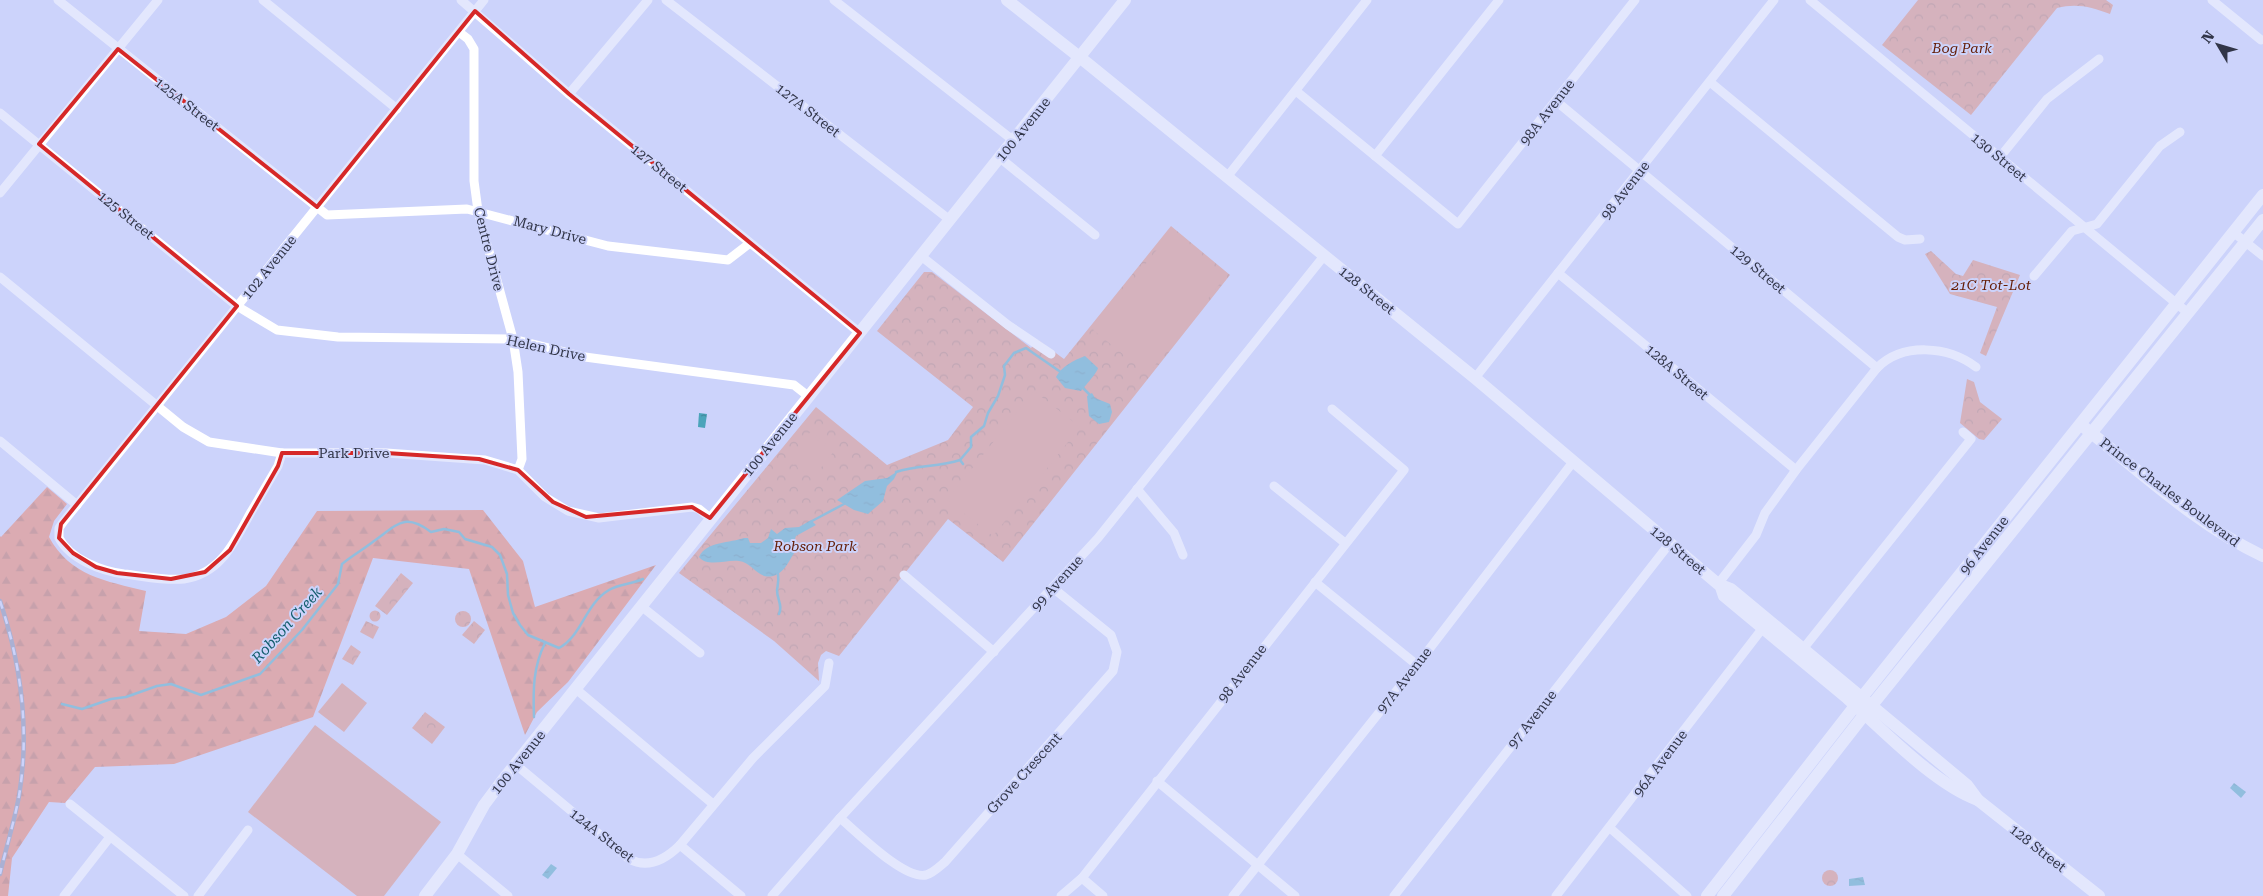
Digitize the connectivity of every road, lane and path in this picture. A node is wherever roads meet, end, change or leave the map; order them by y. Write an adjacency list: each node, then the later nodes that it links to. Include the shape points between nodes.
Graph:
1 (58, 0): 20 (street, 125A Street)
2 (158, 0): 20 (street)
3 (263, 0): 27 (street)
4 (461, 0): 17 (street, 127 Street)
5 (484, 0): 17 (street, 102 Avenue)
6 (648, 0): 25 (street)
7 (666, 0): 41 (street, 127A Street)
8 (834, 0): 30 (street)
9 (1007, 0): 21 (main road, 128 Street)
10 (1124, 0): 21 (main road, 100 Avenue)
11 (1368, 0): 24 (street)
12 (1499, 0): 32 (street)
13 (1635, 0): 26 (street, 98A Avenue)
14 (1774, 0): 23 (street, 98 Avenue)
15 (1810, 0): 33 (street, 130 Street)
16 (2212, 0): 19 (street)
17 (475, 11): 18 (street, 102 Avenue); 25 (street, 127 Street)
18 (459, 32): 27 (street, 102 Avenue); 40 (street, Centre Drive, via 474,50 474,181)
19 (2261, 40)
20 (118, 50): 31 (street); 39 (street, 125A Street)
21 (1080, 57): 30 (main road, 100 Avenue); 36 (main road, 128 Street)
22 (2099, 59): 33 (street, via 2048,99)
23 (1710, 82): 35 (street, 98 Avenue); 46 (street, via 1898,237)
24 (1296, 91): 32 (street); 36 (street)
25 (569, 94): 47 (street, 127 Street)
26 (1556, 101): 32 (street, 98A Avenue, via 1458,224); 35 (street, 129 Street)
27 (397, 109): 39 (street, 102 Avenue)
28 (0, 113): 31 (street, 125 Street)
29 (2180, 132): 43 (street, via 2160,146 2097,224)
30 (1014, 140): 34 (main road, 100 Avenue)
31 (39, 144): 37 (street); 56 (street, 125 Street)
32 (1375, 156)
33 (2000, 157): 43 (street, 130 Street)
34 (1000, 158): 41 (main road, 100 Avenue); 45 (street)
35 (1640, 170): 52 (street, 98 Avenue); 63 (street, 129 Street)
36 (1227, 177): 50 (main road, 128 Street)
37 (0, 192)
38 (2263, 195): 44 (main road, 96 Avenue)
39 (317, 207): 40 (street, Mary Drive, via 327,214); 56 (street, 102 Avenue)
40 (478, 211): 47 (street, Mary Drive, via 608,246 728,260); 60 (street, Centre Drive)
41 (950, 220): 49 (main road, 100 Avenue)
42 (2263, 220): 48 (main road, 96 Avenue)
43 (2084, 228): 53 (street, via 2072,231); 55 (street, 130 Street)
44 (2233, 232): 48 (street); 55 (main road, 96 Avenue)
45 (1095, 235)
46 (1920, 239)
47 (750, 242): 59 (street, 127 Street)
48 (2245, 242): 51 (street); 57 (main road, 96 Avenue)
49 (921, 256): 59 (main road, 100 Avenue); 61 (street, via 1008,325)
50 (1324, 256): 64 (main road, 128 Street); 77 (street, 99 Avenue)
51 (2263, 256)
52 (1558, 273): 64 (street, 98 Avenue); 75 (street, 128A Street)
53 (2034, 276)
54 (0, 277): 66 (street)
55 (2176, 304): 57 (street, 130 Street); 68 (main road, 96 Avenue)
56 (237, 306): 58 (street, 125 Street); 66 (street, 102 Avenue)
57 (2188, 313): 70 (main road, 96 Avenue)
58 (252, 317): 60 (street, Helen Drive, via 277,330 338,337)
59 (860, 333): 65 (main road, 100 Avenue)
60 (512, 339): 65 (street, Helen Drive, via 585,357 794,385); 74 (street, Centre Drive, via 518,372 522,459)
61 (1051, 354)
62 (1976, 367): 63 (street, via 1954,355 1913,350 1893,355)
63 (1876, 368): 75 (street)
64 (1476, 378): 73 (main road, 128 Street)
65 (808, 396): 79 (main road, 100 Avenue)
66 (158, 404): 72 (street, Park Drive, via 183,427 209,442); 78 (street, 102 Avenue)
67 (1332, 409): 81 (street, 98 Avenue, via 1404,470)
68 (2080, 424): 70 (main road, Prince Charles Boulevard); 80 (main road, 96 Avenue)
69 (1963, 432): 94 (street, via 1970,439)
70 (2091, 433): 83 (main road, 96 Avenue); 85 (main road, Prince Charles Boulevard, via 2216,530)
71 (0, 441): 78 (street)
72 (282, 453): 74 (street, Park Drive, via 461,457 495,462); 78 (street, 102 Avenue, via 278,466 230,550 215,565 194,577 171,579 101,569 63,545 58,536 61,524)
73 (1573, 462): 82 (main road, 128 Street); 98 (street, 97A Avenue)
74 (518, 470): 79 (street, Park Drive, via 553,502 586,517 692,507)
75 (1796, 470): 89 (street, via 1765,514 1756,535)
76 (1274, 486): 81 (street)
77 (1137, 489): 84 (street, via 1174,532); 91 (street, 99 Avenue)
78 (77, 504)
79 (710, 518): 92 (main road, 100 Avenue)
80 (1999, 526): 83 (main road); 86 (main road, 96 Avenue)
81 (1345, 543): 88 (street, 98 Avenue)
82 (1670, 543): 89 (main road, 128 Street); 124 (street, 97 Avenue)
83 (1998, 548): 90 (main road, 96 Avenue)
84 (1183, 556)
85 (2263, 556)
86 (1974, 558): 90 (main road); 100 (main road, 96 Avenue)
87 (904, 575): 95 (street)
88 (1315, 582): 98 (street); 102 (street, 98 Avenue)
89 (1719, 585): 93 (main road, 128 Street, via 1724,596); 94 (main road, 128 Street, via 1730,589)
90 (1968, 586): 100 (main road, 96 Avenue)
91 (1053, 588): 95 (street, 99 Avenue); 105 (street, Grove Crescent, via 1111,635 1117,652 1115,666 1107,680 945,862 926,875 913,874)
92 (641, 606): 96 (street); 99 (main road, 100 Avenue)
93 (1762, 628): 100 (main road, 128 Street); 106 (street, 96A Avenue)
94 (1803, 649): 100 (main road, 128 Street)
95 (994, 652): 105 (street, 99 Avenue)
96 (700, 653)
97 (830, 663): 104 (street, 124A Street, via 825,686 753,758)
98 (1416, 665): 111 (street, 97A Avenue)
99 (577, 690): 101 (main road, 100 Avenue); 104 (street)
100 (1863, 706): 127 (main road, 96 Avenue); 128 (main road, 96 Avenue); 129 (main road, 128 Street, via 1960,794 1978,800)
101 (515, 764): 109 (street, 124A Street, via 633,861 654,863); 110 (main road, 100 Avenue, via 484,805)
102 (1157, 781): 111 (street); 112 (street, 98 Avenue)
103 (70, 804): 108 (street)
104 (713, 804): 109 (street, 124A Street)
105 (840, 818): 119 (street, 99 Avenue)
106 (1610, 828): 125 (street, 96A Avenue); 126 (street)
107 (248, 830): 115 (street)
108 (110, 837): 113 (street); 114 (street)
109 (680, 845): 118 (street)
110 (457, 854): 116 (main road, 100 Avenue); 117 (street)
111 (1258, 865): 122 (street, 97A Avenue); 123 (street)
112 (1082, 878): 120 (street, 98 Avenue); 121 (street)
113 (64, 896)
114 (184, 896)
115 (198, 896)
116 (425, 896)
117 (508, 896)
118 (741, 896)
119 (772, 896)
120 (1061, 896)
121 (1104, 896)
122 (1233, 896)
123 (1296, 896)
124 (1394, 896)
125 (1556, 896)
126 (1688, 896)
127 (1707, 896)
128 (1724, 896)
129 (2099, 896)

